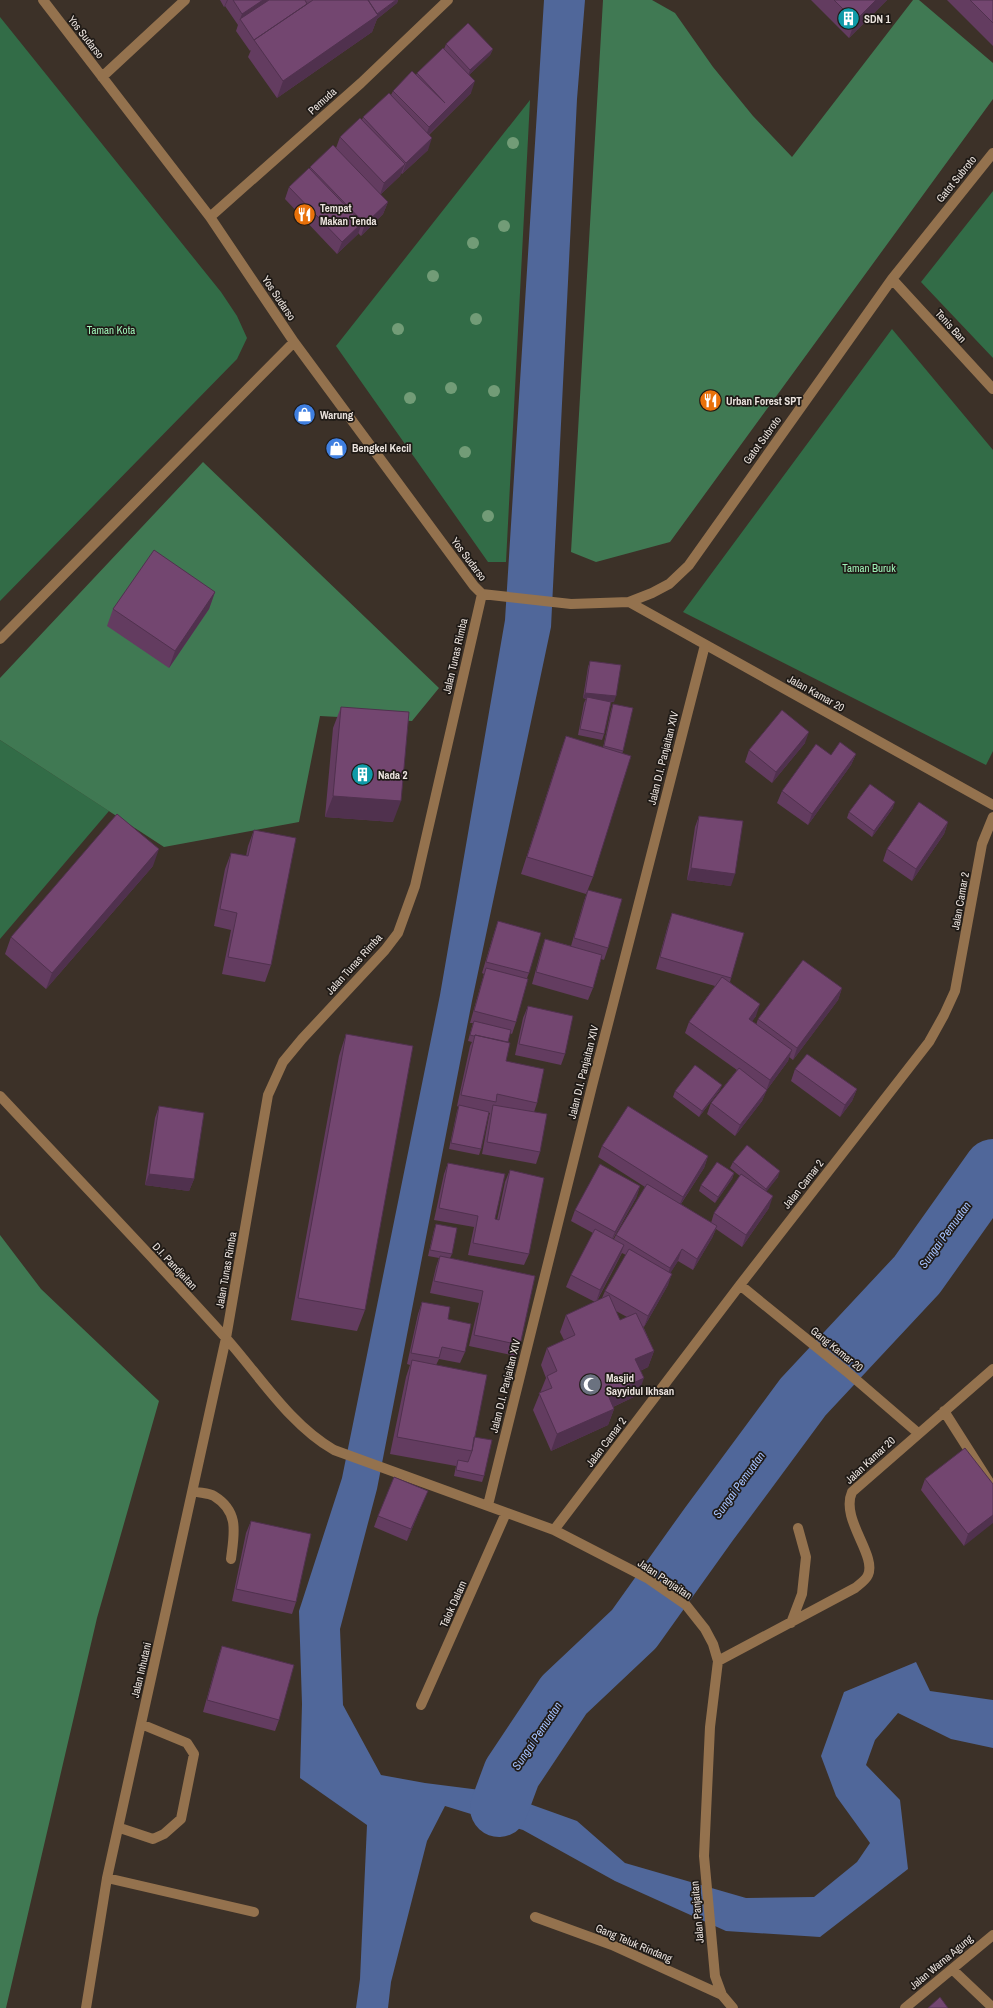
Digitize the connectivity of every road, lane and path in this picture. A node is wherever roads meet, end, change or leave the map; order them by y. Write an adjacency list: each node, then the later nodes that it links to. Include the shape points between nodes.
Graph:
1 (43, 0): 4 (street, Yos Sudarso)
2 (185, 0): 4 (street)
3 (448, 0): 6 (street, Pemuda, via 361,83)
4 (102, 76): 6 (street, Yos Sudarso)
5 (993, 153): 7 (street, Gatot Subroto)
6 (210, 217): 8 (street, Yos Sudarso)
7 (892, 279): 9 (street, Tenis Ban); 12 (street, Gatot Subroto, via 689,565 669,584)
8 (294, 342): 10 (street, Yos Sudarso); 13 (street)
9 (993, 389)
10 (482, 594): 11 (street, Yos Sudarso); 19 (street, Jalan Tunas Rimba, via 415,886 406,915 398,933 385,950 302,1039 284,1062 268,1095)
11 (502, 597): 12 (street, Gatot Subroto, via 571,604)
12 (629, 602): 14 (street, Jalan Kamar 20)
13 (0, 639)
14 (705, 645): 15 (street, Jalan Kamar 20); 26 (street, Jalan D.I. Panjaitan XIV)
15 (993, 805)
16 (993, 817): 18 (street, Jalan Camar 2, via 982,844 955,992 944,1015 928,1042)
17 (0, 1096): 19 (street, D.I. Pandjaitan)
18 (740, 1285): 22 (street, Gang Kamar 20); 29 (street, Jalan Camar 2)
19 (226, 1338): 23 (street, D.I. Pandjaitan, via 303,1427); 25 (street, Jalan Inhutani)
20 (993, 1369): 21 (street, Jalan Kamar 20)
21 (944, 1411): 22 (street, Jalan Kamar 20); 24 (street)
22 (918, 1433): 31 (street, Jalan Kamar 20, via 856,1486 849,1499 848,1509 869,1564 869,1574 855,1588)
23 (334, 1450): 26 (street, Jalan Panjaitan)
24 (993, 1488)
25 (193, 1492): 30 (street, via 214,1496 230,1511 235,1527); 34 (street, Jalan Inhutani)
26 (488, 1505): 27 (street, Jalan Panjaitan)
27 (506, 1513): 29 (street, Jalan Panjaitan); 33 (street, Talok Dalam)
28 (798, 1528): 31 (street, via 806,1557 802,1594)
29 (554, 1530): 32 (street, Jalan Panjaitan, via 647,1578 686,1605 714,1644)
30 (231, 1559)
31 (791, 1623): 32 (street, Jalan Kamar 20)
32 (718, 1661): 41 (street, Jalan Panjaitan, via 710,1727 704,1856 715,1976)
33 (422, 1705)
34 (141, 1724): 35 (street, Jalan Inhutani); 35 (street, via 187,1743 194,1754 182,1819 153,1840)
35 (120, 1828): 36 (street, Jalan Inhutani)
36 (107, 1878): 37 (street); 42 (street, Jalan Inhutani)
37 (254, 1912)
38 (535, 1917): 41 (street, Gang Teluk Rindang, via 612,1945)
39 (993, 1935): 40 (street, Jalan Warna Agung)
40 (952, 1969): 44 (street, Jalan Warna Agung); 45 (street)
41 (722, 1995): 43 (street, Jalan Panjaitan)
42 (86, 2008)
43 (733, 2008)
44 (905, 2008)
45 (993, 2008)

